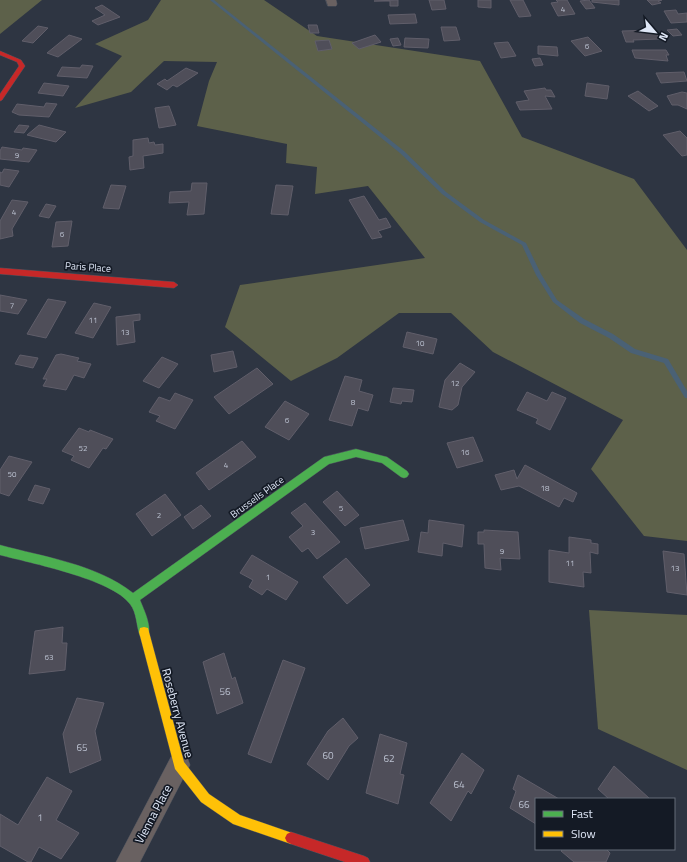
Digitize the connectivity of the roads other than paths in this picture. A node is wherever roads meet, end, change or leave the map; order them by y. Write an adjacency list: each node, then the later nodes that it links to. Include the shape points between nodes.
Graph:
1 (0, 53): 2 (street, via 19,61 22,66)
2 (0, 99)
3 (0, 272): 4 (street, Paris Place)
4 (174, 285)
5 (404, 474): 7 (street, Brussells Place, via 384,460 356,453 327,460)
6 (0, 550): 7 (street, Roseberry Avenue, via 111,582)
7 (133, 599): 8 (street, Roseberry Avenue, via 142,623)
8 (179, 765): 9 (street, Vienna Place); 10 (street, Roseberry Avenue, via 205,798 237,820)
9 (128, 862)
10 (364, 862)

